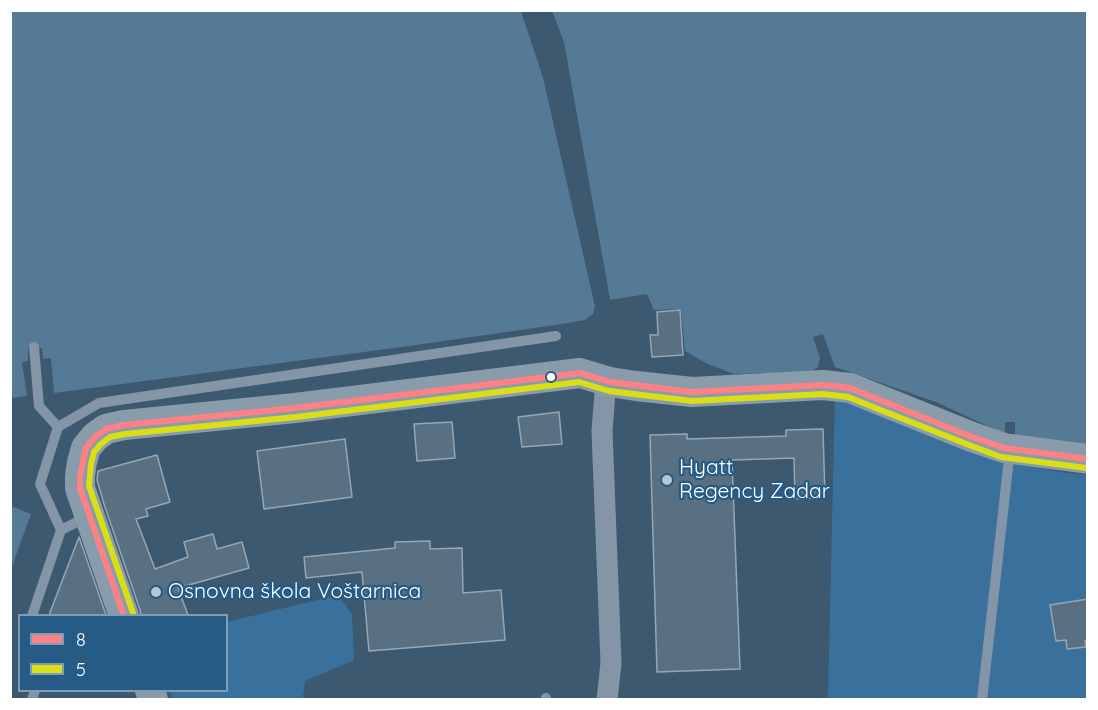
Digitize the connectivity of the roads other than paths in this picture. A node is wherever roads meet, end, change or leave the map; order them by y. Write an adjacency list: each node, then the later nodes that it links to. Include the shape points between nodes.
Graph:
1 (556, 336): 4 (lane, via 99,403)
2 (34, 347): 4 (lane, via 39,406)
3 (606, 380): 5 (street, via 692,392 823,385 850,388); 7 (street, via 580,373 106,429 86,448 81,462 80,488); 11 (street, via 602,431 610,663)
4 (58, 427): 8 (lane, via 40,484)
5 (1010, 450): 6 (street); 12 (lane)
6 (1088, 459)
7 (89, 516): 8 (lane); 10 (street)
8 (61, 530): 9 (lane)
9 (32, 614)
10 (124, 614)
11 (607, 699)
12 (982, 699)

